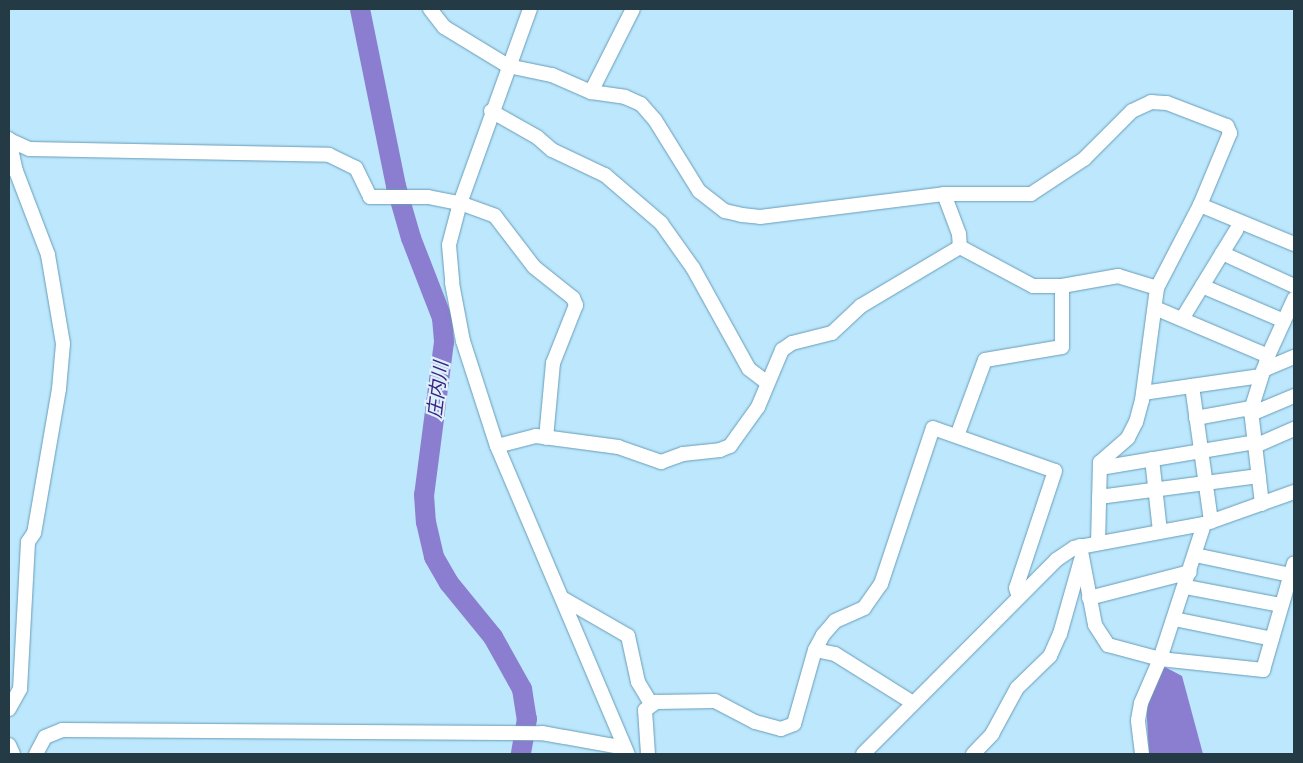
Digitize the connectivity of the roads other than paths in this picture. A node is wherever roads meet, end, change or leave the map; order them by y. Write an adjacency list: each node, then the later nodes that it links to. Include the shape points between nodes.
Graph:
1 (430, 9): 4 (street, via 444,27)
2 (633, 9): 5 (street)
3 (526, 10): 4 (street)
4 (508, 66): 5 (street, via 552,74); 6 (street)
5 (591, 92): 8 (street, via 641,104 655,120 699,191 725,211 760,217)
6 (491, 111): 9 (street); 26 (street, via 537,137 552,150 605,175 661,223 693,268 749,369)
7 (9, 139): 9 (street, via 29,149 329,155 356,168 370,196 428,196); 64 (street, via 16,171 48,255 63,344 60,388 34,533 28,542 20,689)
8 (944, 194): 10 (street, via 1030,194 1084,159 1132,111 1151,102 1167,102 1227,126 1230,133); 13 (street, via 959,234)
9 (460, 203): 34 (street, via 495,216 534,267 573,298 576,305 553,364); 36 (street, via 449,245 452,282 463,341)
10 (1200, 204): 12 (street); 18 (street)
11 (1236, 229): 14 (street)
12 (1294, 244)
13 (960, 247): 15 (street, via 1033,286); 26 (street, via 861,306 832,333 792,343 782,350)
14 (1222, 253): 16 (street); 17 (street)
15 (1062, 286): 18 (street, via 1118,276); 33 (street, via 1062,347 985,360)
16 (1202, 286): 21 (street); 22 (street)
17 (1294, 286)
18 (1158, 288): 20 (street)
19 (1294, 298): 22 (street)
20 (1155, 308): 21 (street); 28 (street)
21 (1182, 319): 23 (street)
22 (1284, 321): 23 (street)
23 (1268, 356): 25 (street)
24 (1294, 357): 25 (street)
25 (1262, 373): 27 (street); 30 (street)
26 (766, 382): 34 (street, via 758,407 730,446 720,450 683,454 661,462 618,447)
27 (1192, 386): 28 (street); 31 (street)
28 (1143, 393): 39 (street, via 1128,438 1100,462)
29 (1294, 396): 30 (street)
30 (1251, 411): 31 (street); 35 (street)
31 (1196, 418): 37 (street)
32 (1294, 429): 35 (street)
33 (957, 436): 54 (street, via 1056,471 1016,588); 60 (street, via 932,428 881,584 864,608 835,621)
34 (546, 438): 36 (street, via 536,436)
35 (1255, 444): 37 (street); 40 (street)
36 (497, 446): 55 (street)
37 (1200, 452): 38 (street); 41 (street)
38 (1152, 459): 39 (street); 42 (street)
39 (1100, 468): 44 (street)
40 (1259, 476): 41 (street); 45 (street)
41 (1205, 483): 42 (street); 46 (street)
42 (1155, 490): 44 (street); 47 (street)
43 (1294, 492): 45 (street)
44 (1099, 497): 48 (street)
45 (1262, 504): 46 (street)
46 (1208, 523): 47 (street); 50 (street)
47 (1160, 532): 48 (street)
48 (1098, 542): 49 (street)
49 (1080, 552): 54 (street, via 1056,560); 56 (street); 71 (street, via 1054,647 1039,668 1018,688 992,734)
50 (1195, 554): 51 (street); 52 (street)
51 (1292, 569): 57 (street)
52 (1190, 572): 53 (street); 56 (street)
53 (1186, 586): 57 (street); 58 (street)
54 (1019, 597): 62 (street)
55 (562, 598): 63 (street, via 628,636 632,642 638,682); 66 (street)
56 (1089, 598): 61 (street, via 1095,626 1108,645)
57 (1281, 605): 59 (street)
58 (1174, 619): 59 (street); 61 (street)
59 (1272, 639): 61 (street, via 1263,670)
60 (815, 650): 62 (street, via 834,654); 63 (street, via 794,724 788,729 755,722 715,701)
61 (1160, 660): 72 (street, via 1141,703 1138,720)
62 (913, 702): 70 (street)
63 (651, 704): 69 (street, via 645,710)
64 (9, 709)
65 (9, 746): 67 (street)
66 (626, 751): 68 (street, via 542,733 62,730 44,737)
67 (12, 754)
68 (36, 754)
69 (648, 754)
70 (863, 754)
71 (973, 754)
72 (1142, 754)

